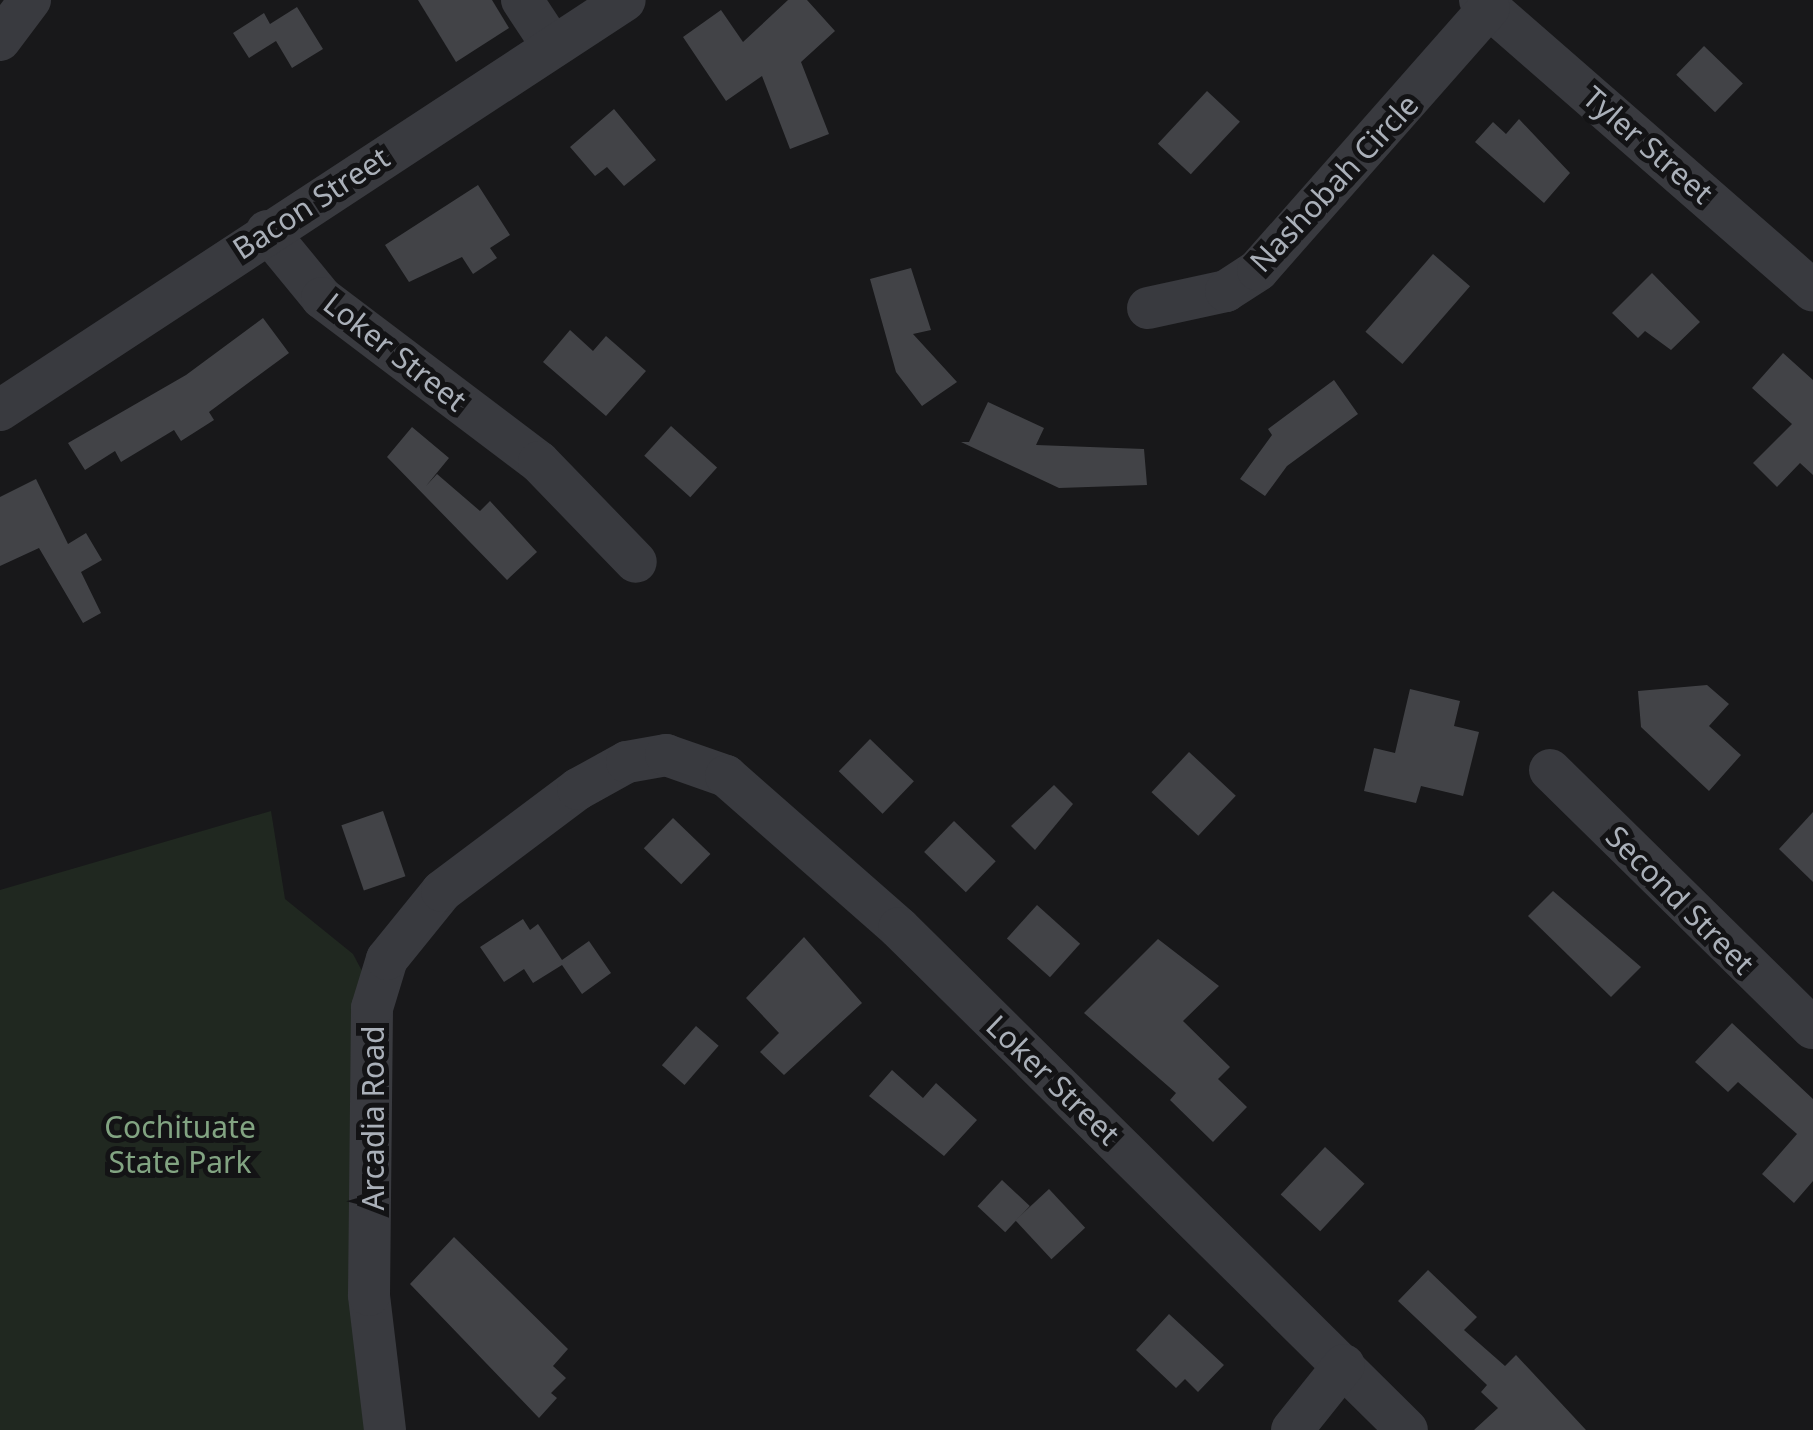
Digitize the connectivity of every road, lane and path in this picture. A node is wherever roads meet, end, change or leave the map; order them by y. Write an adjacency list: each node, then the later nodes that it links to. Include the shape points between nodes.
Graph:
1 (521, 0): 4 (street)
2 (625, 0): 4 (street, Bacon Street)
3 (1485, 4): 6 (street, Tyler Street); 7 (street, Nashobah Circle, via 1258,270 1226,290)
4 (554, 47): 5 (street, Bacon Street)
5 (267, 231): 8 (street, Bacon Street); 9 (street, Loker Street, via 322,298 539,462)
6 (1813, 291)
7 (1148, 308)
8 (0, 410)
9 (636, 562)
10 (680, 756): 13 (street, Loker Street, via 753,797 899,928); 14 (street, Arcadia Road, via 627,761 578,789 442,891 387,959 372,1008 377,1118 369,1294)
11 (1550, 770): 12 (street, Second Street)
12 (1813, 1028)
13 (1344, 1365): 15 (street); 16 (street, Loker Street)
14 (385, 1430)
15 (1292, 1430)
16 (1407, 1430)

